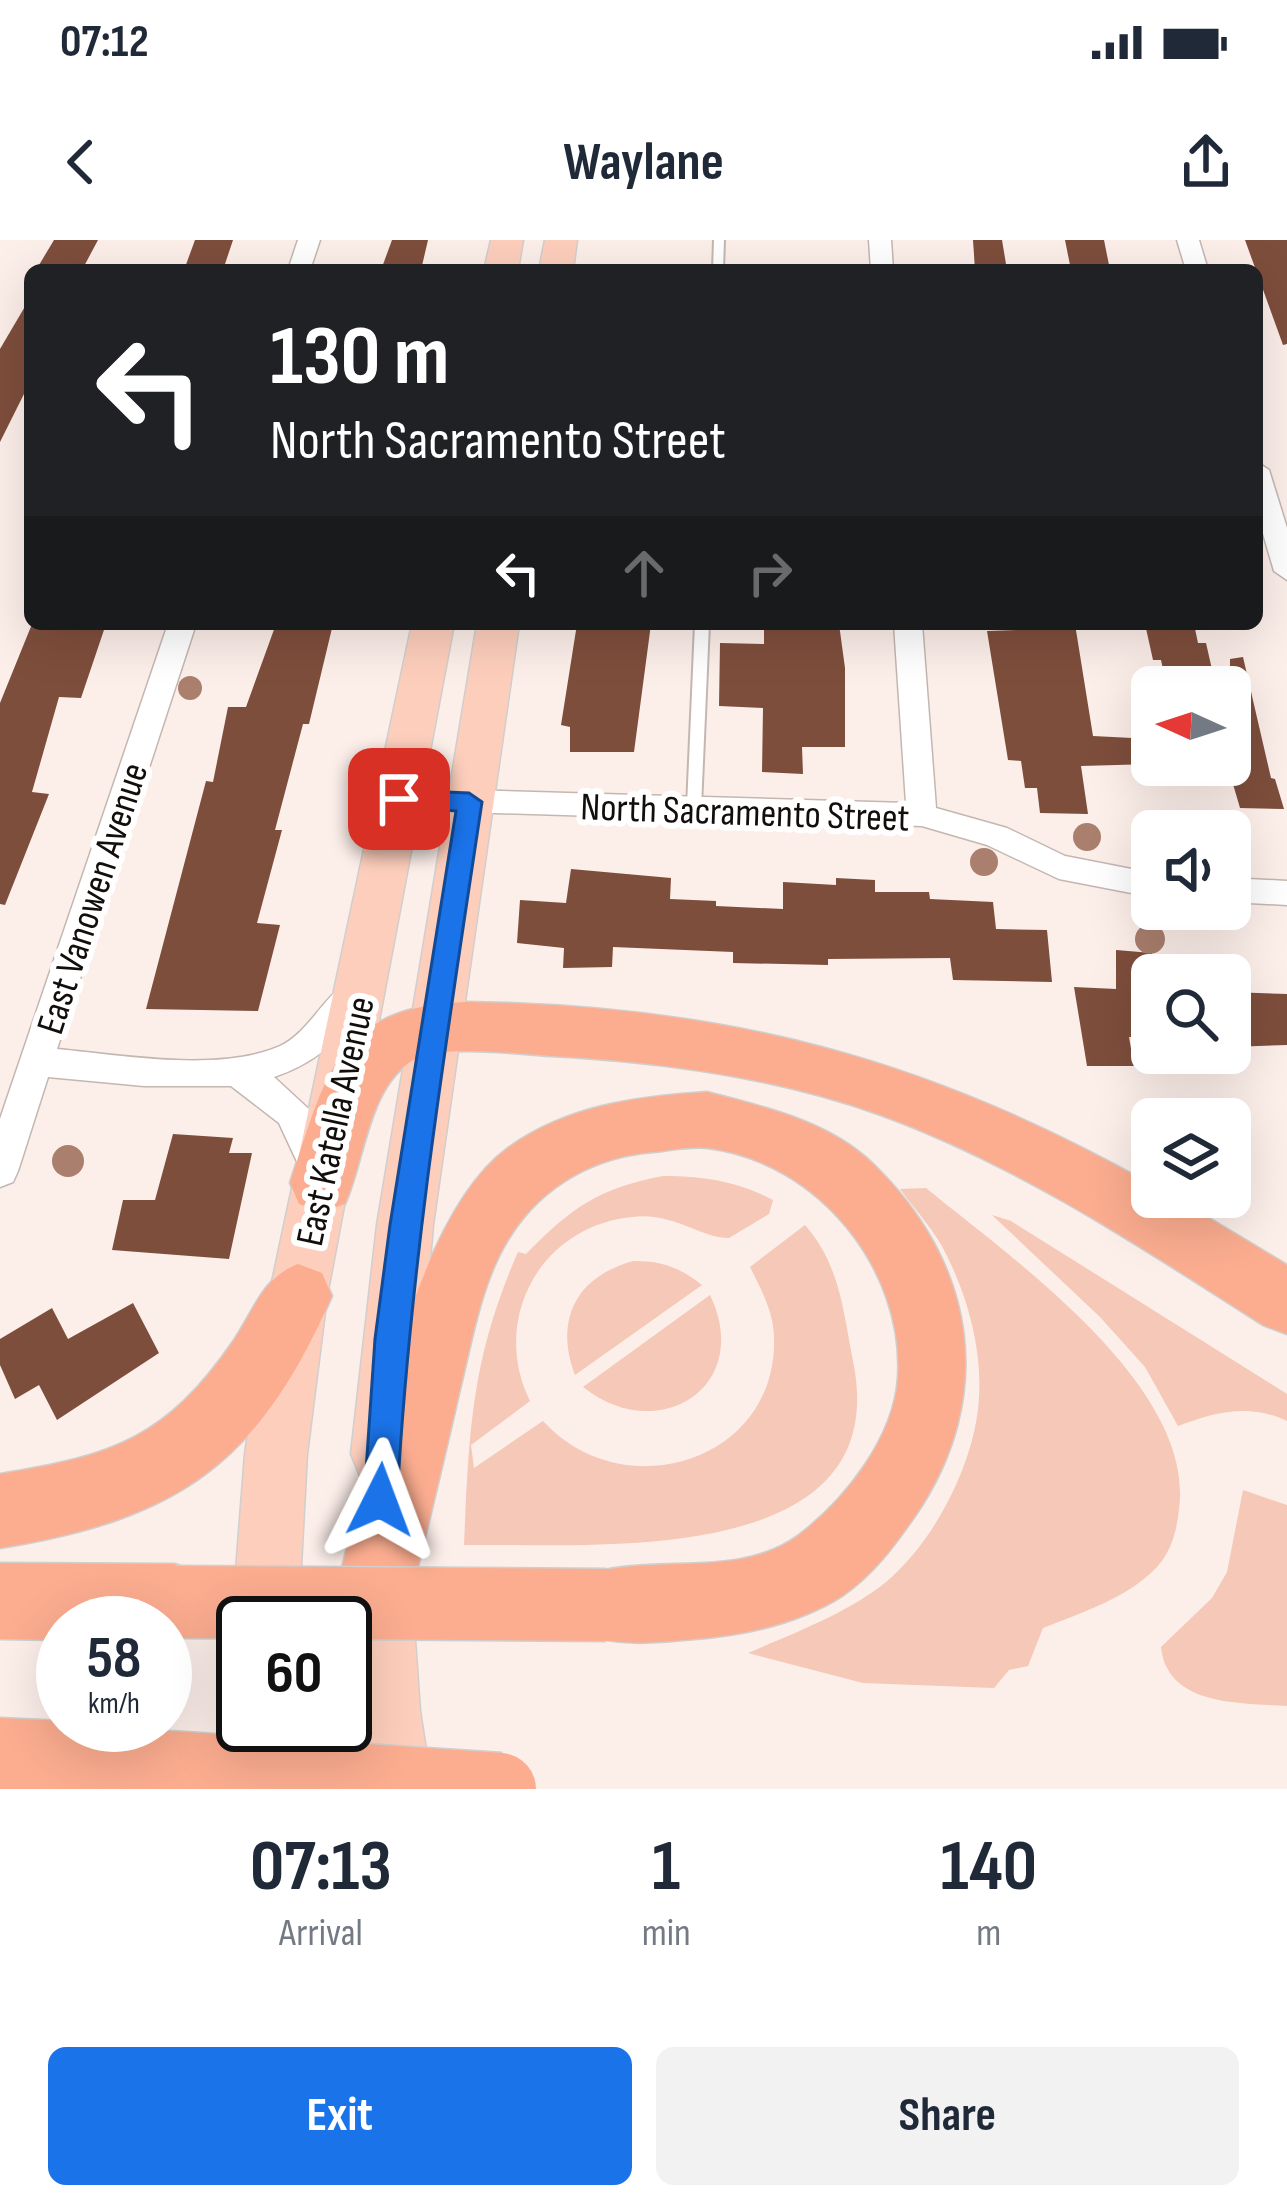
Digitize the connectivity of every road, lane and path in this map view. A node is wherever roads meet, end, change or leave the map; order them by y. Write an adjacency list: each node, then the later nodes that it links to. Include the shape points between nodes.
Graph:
1 (1263, 490): 2 (street)
2 (1287, 571)
3 (180, 630): 17 (street, East Vanowen Avenue)
4 (432, 630): 8 (main road, East Katella Avenue)
5 (497, 630): 9 (main road, East Katella Avenue)
6 (702, 630): 10 (lane)
7 (908, 630): 11 (street)
8 (399, 799): 9 (street, North Sacramento Street); 15 (main road, East Katella Avenue)
9 (469, 802): 10 (street, North Sacramento Street); 16 (main road, East Katella Avenue)
10 (694, 807): 11 (street, North Sacramento Street)
11 (922, 815): 12 (street, North Sacramento Street, via 996,836 1059,867)
12 (1131, 881)
13 (1251, 891): 14 (street)
14 (1287, 893)
15 (365, 970): 18 (street, via 320,1038 291,1058); 20 (main road, East Katella Avenue)
16 (434, 1030): 20 (highway, via 395,1040 377,1056); 22 (highway, via 617,1033 827,1072 992,1134); 24 (main road, East Katella Avenue, via 391,1339)
17 (37, 1062): 18 (street); 19 (street, East Vanowen Avenue)
18 (240, 1074): 20 (street, via 294,1110)
19 (0, 1171)
20 (322, 1183): 21 (main road, East Katella Avenue)
21 (298, 1296): 23 (highway, via 240,1394 160,1466 103,1493); 25 (main road, East Katella Avenue)
22 (1287, 1302)
23 (0, 1511)
24 (378, 1575): 26 (highway, bridge, via 461,1264 510,1184 558,1150 653,1119 734,1125 812,1158 873,1202 900,1239 928,1310 928,1410 884,1504 800,1579 723,1599 606,1605); 30 (main road, East Katella Avenue)
25 (267, 1596)
26 (0, 1601)
27 (266, 1752): 29 (main road)
28 (0, 1758): 31 (highway, bridge)
29 (267, 1789)
30 (397, 1789)
31 (500, 1789)

